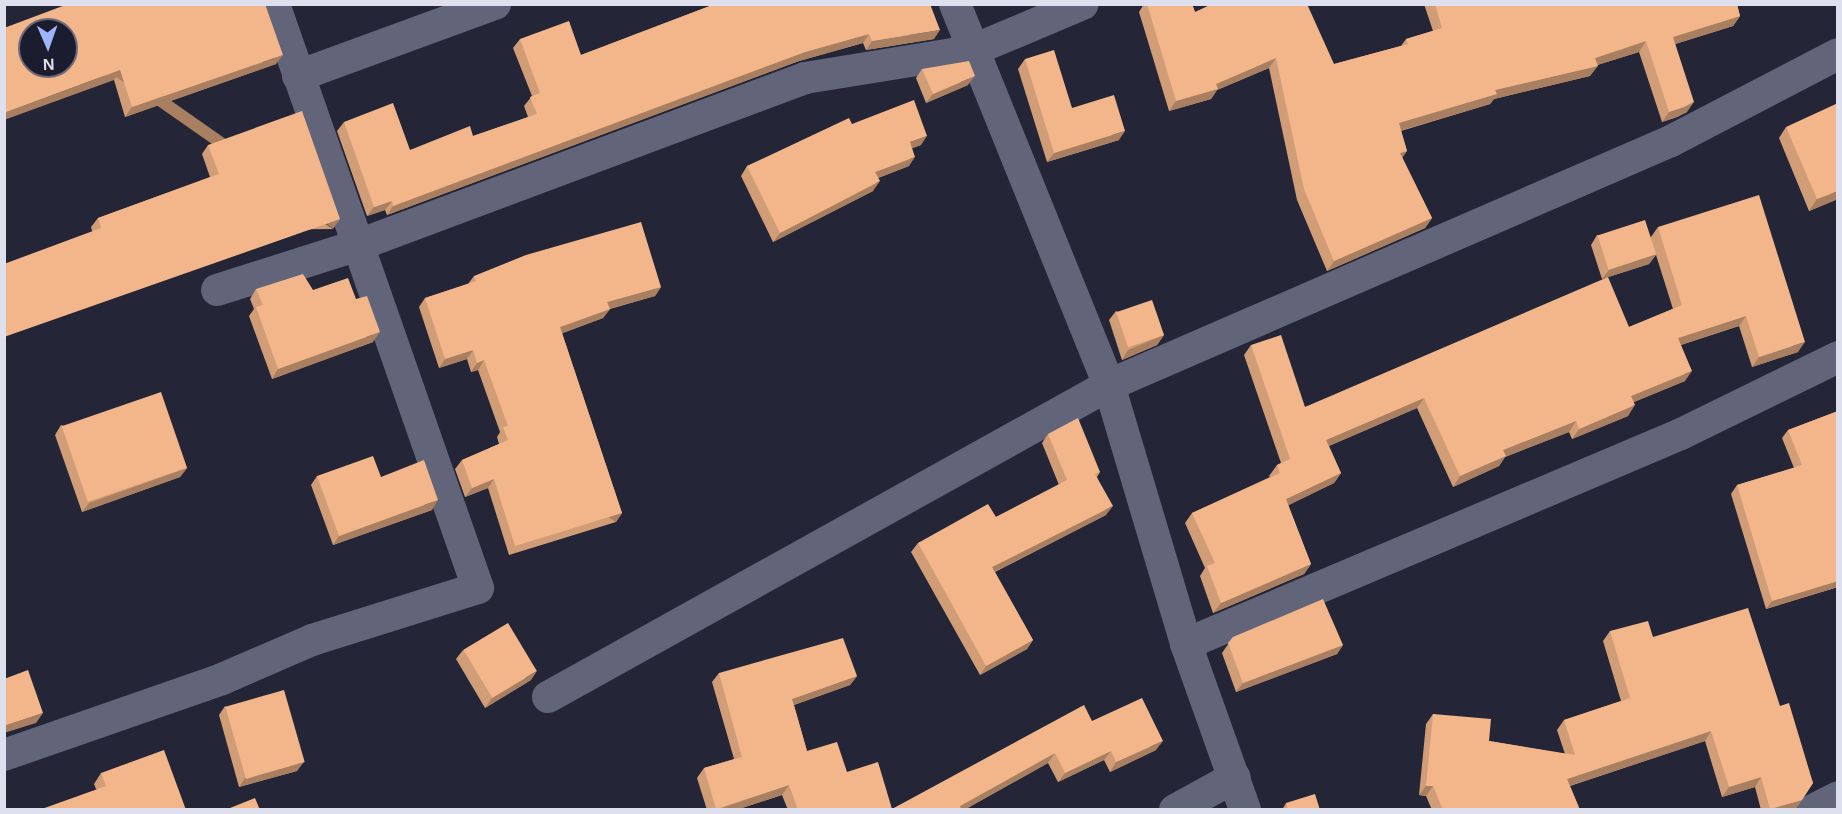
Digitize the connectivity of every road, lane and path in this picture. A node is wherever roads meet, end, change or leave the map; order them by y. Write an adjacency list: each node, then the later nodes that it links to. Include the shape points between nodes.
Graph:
1 (274, 4): 7 (street)
2 (495, 4): 7 (street)
3 (955, 4): 5 (street)
4 (1083, 4): 5 (street)
5 (971, 51): 8 (street, via 805,78); 11 (street)
6 (1838, 54): 11 (street, via 1671,141)
7 (298, 76): 8 (street)
8 (356, 246): 9 (street); 14 (street, via 478,588 312,640 222,679)
9 (217, 290)
10 (1838, 357): 12 (street, via 1681,434)
11 (1109, 385): 12 (street); 13 (street)
12 (1186, 644): 15 (street)
13 (548, 697)
14 (4, 755)
15 (1235, 777): 17 (street); 18 (street)
16 (1838, 797): 19 (street)
17 (1175, 810)
18 (1245, 810)
19 (1813, 810)

